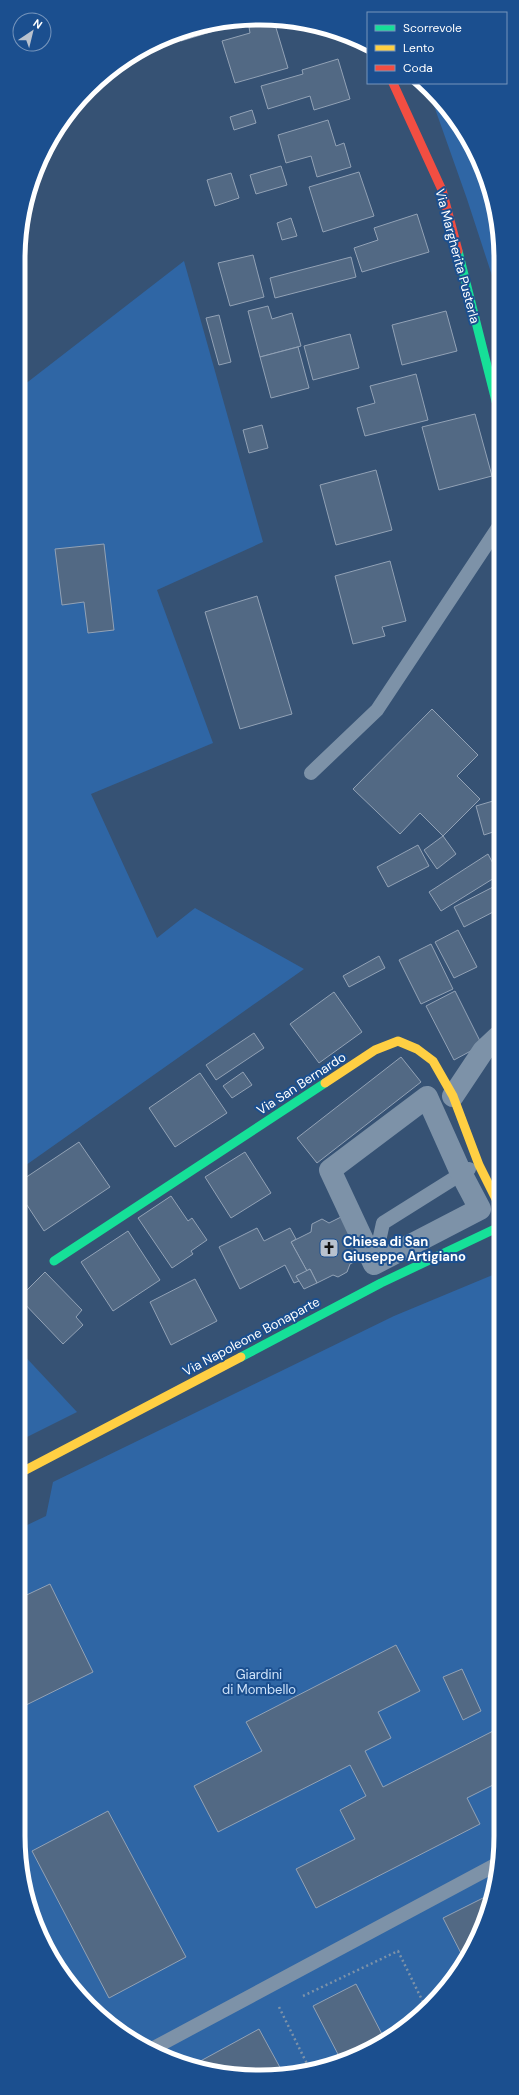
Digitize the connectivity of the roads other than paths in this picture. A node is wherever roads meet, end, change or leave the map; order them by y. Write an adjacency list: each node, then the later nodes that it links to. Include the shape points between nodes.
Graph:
1 (393, 84): 2 (street, Via Margherita Pusterla, via 442,190)
2 (494, 393)
3 (494, 534): 4 (lane, via 378,710)
4 (311, 773)
5 (494, 1040): 6 (street, via 483,1050)
6 (453, 1096): 7 (street, Via San Bernardo); 10 (street, Via San Bernardo, via 433,1060 418,1050 398,1042 375,1050)
7 (470, 1169): 8 (street, Via San Bernardo); 11 (lane, via 383,1223); 11 (street, via 480,1209); 11 (street, via 426,1097 330,1170)
8 (494, 1199)
9 (494, 1229): 11 (street, Via Napoleone Bonaparte)
10 (54, 1261)
11 (377, 1273): 12 (street, Via Napoleone Bonaparte)
12 (25, 1470)
13 (492, 1867): 14 (lane)
14 (157, 2046)

